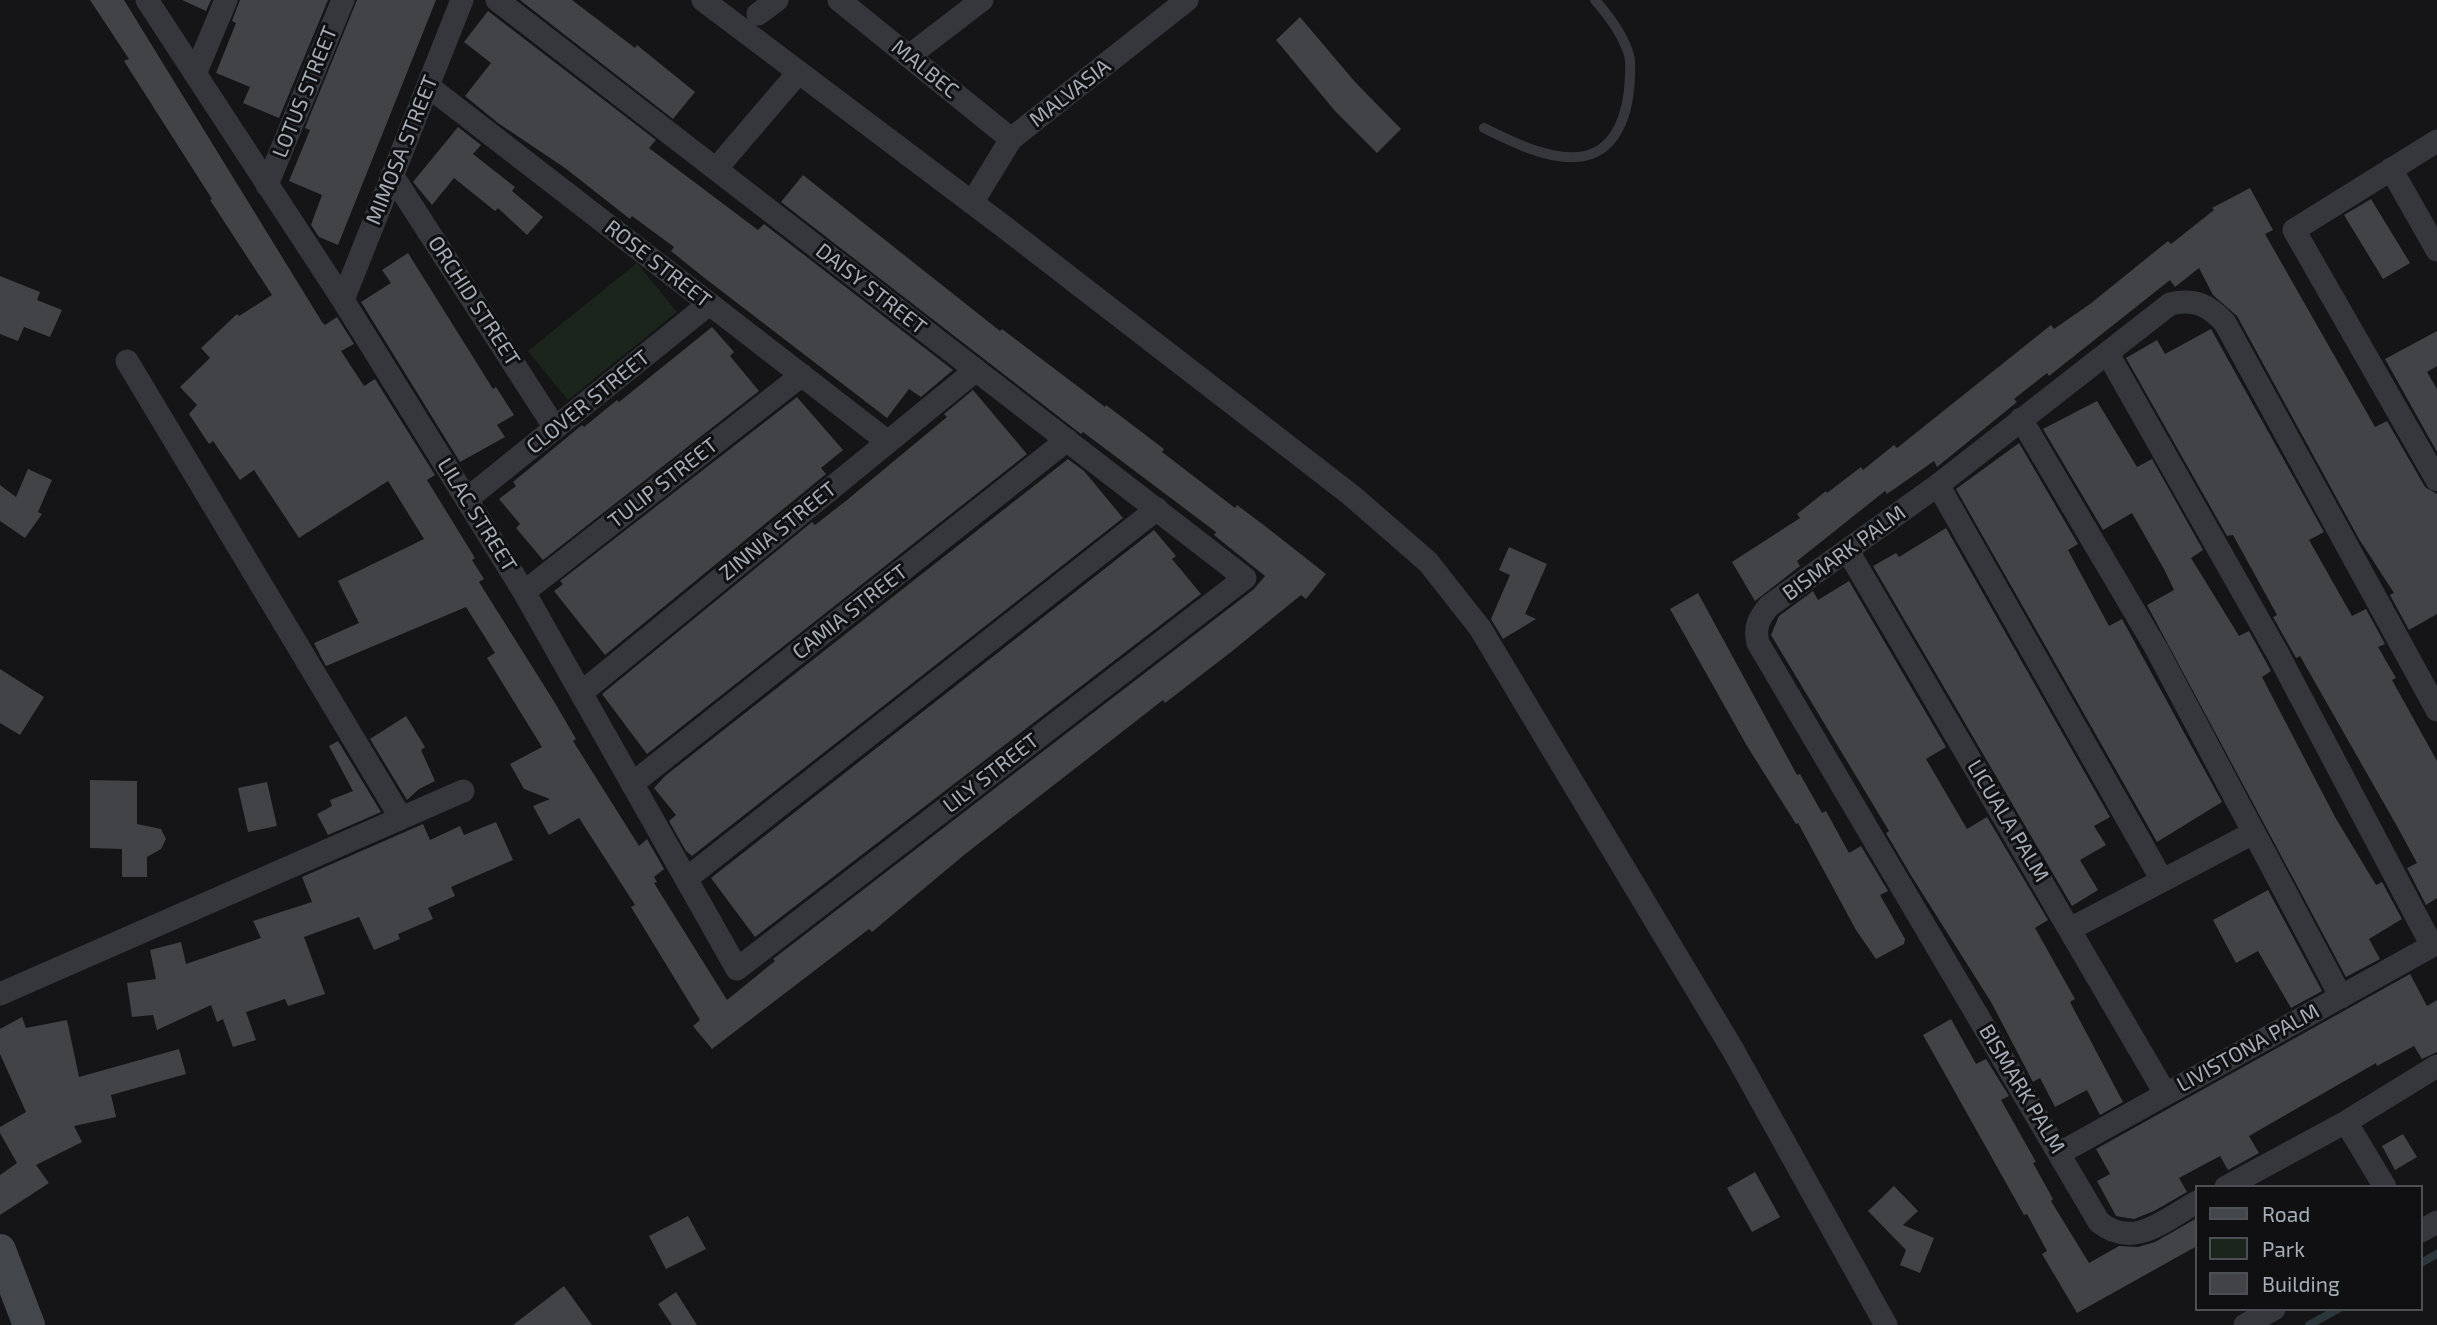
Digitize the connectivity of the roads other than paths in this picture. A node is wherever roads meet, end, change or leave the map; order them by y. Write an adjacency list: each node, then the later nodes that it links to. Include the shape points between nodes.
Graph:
1 (147, 0): 15 (street, LILAC STREET)
2 (226, 0): 15 (street)
3 (343, 0): 23 (street, LOTUS STREET)
4 (462, 0): 16 (street, MIMOSA STREET)
5 (497, 0): 20 (street, DAISY STREET)
6 (703, 0): 14 (street)
7 (777, 0): 12 (street)
8 (839, 0): 13 (street, MALBEC)
9 (982, 0): 13 (street)
10 (1187, 0): 18 (street, MALVASIA)
11 (1595, 0): 17 (lane, via 1614,22 1630,56 1622,124 1605,147 1577,158 1545,153)
12 (758, 14)
13 (909, 56): 18 (street, MALBEC)
14 (798, 73): 20 (street); 24 (street)
15 (195, 74): 23 (street, LILAC STREET)
16 (428, 86): 22 (street, MIMOSA STREET); 27 (street, ROSE STREET)
17 (1484, 128)
18 (1011, 139): 24 (street, MALVASIA)
19 (2437, 141): 21 (street)
20 (716, 169): 30 (street, DAISY STREET)
21 (2391, 169): 25 (street); 36 (street, via 2294,230)
22 (392, 175): 26 (street, MIMOSA STREET); 33 (street, ORCHID STREET)
23 (267, 185): 26 (street, LILAC STREET)
24 (972, 203): 66 (street, via 1351,495 1428,562 1458,596 1733,1050)
25 (2437, 250)
26 (343, 300): 38 (street, LILAC STREET)
27 (709, 304): 31 (street, ROSE STREET); 33 (street, CLOVER STREET)
28 (2108, 354): 32 (street, BISMARK PALM); 44 (street, BISMARK PALM, via 2170,304 2196,301 2215,312); 52 (street, via 2278,654)
29 (127, 361): 47 (street)
30 (976, 370): 34 (street, DAISY STREET); 35 (street, ZINNIA STREET)
31 (802, 375): 35 (street, ROSE STREET); 42 (street, TULIP STREET)
32 (2021, 419): 37 (street, BISMARK PALM); 48 (street, via 2156,648)
33 (555, 428): 38 (street, CLOVER STREET)
34 (1067, 440): 39 (street, DAISY STREET); 45 (street, CAMIA STREET)
35 (888, 442): 43 (street, ZINNIA STREET)
36 (2437, 480)
37 (1938, 485): 40 (street, BISMARK PALM); 50 (street)
38 (467, 499): 42 (street, LILAC STREET)
39 (1157, 509): 41 (street, DAISY STREET); 49 (street)
40 (1849, 551): 51 (street, LICUALA PALM); 59 (street, BISMARK PALM, via 1769,606 1756,627 1758,643)
41 (1245, 578): 53 (street, LILY STREET)
42 (524, 592): 43 (street, LILAC STREET)
43 (581, 693): 45 (street, LILAC STREET)
44 (2437, 710)
45 (632, 784): 49 (street, LILAC STREET)
46 (463, 791): 47 (street)
47 (401, 818): 54 (street)
48 (2252, 833): 50 (street); 55 (street)
49 (686, 879): 53 (street, LILAC STREET)
50 (2162, 880): 51 (street)
51 (2072, 928): 57 (street, LICUALA PALM)
52 (2434, 945): 55 (street, LIVISTONA PALM)
53 (737, 969)
54 (0, 993)
55 (2342, 997): 57 (street, LIVISTONA PALM)
56 (2437, 1066): 58 (street)
57 (2165, 1093): 59 (street, LIVISTONA PALM)
58 (2346, 1122): 60 (street); 61 (street)
59 (2060, 1153): 62 (street, BISMARK PALM, via 2099,1222 2112,1232 2133,1235)
60 (2230, 1185)
61 (2384, 1185)
62 (2196, 1203)
63 (0, 1250): 65 (street)
64 (2270, 1311): 67 (street)
65 (29, 1325)
66 (1886, 1325)
67 (2245, 1325)

